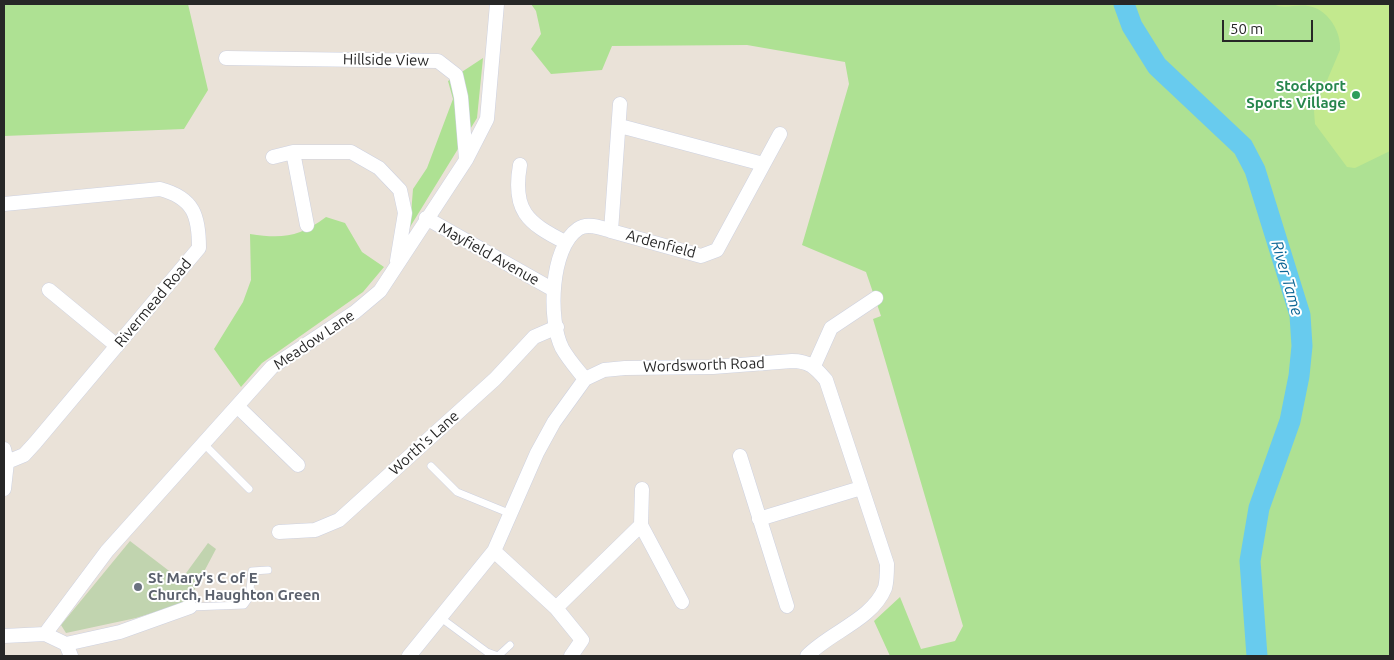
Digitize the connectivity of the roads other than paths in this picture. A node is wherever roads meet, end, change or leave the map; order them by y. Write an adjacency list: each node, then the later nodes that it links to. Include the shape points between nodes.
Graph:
1 (497, 4): 8 (street, Meadow Lane, via 488,119)
2 (226, 58): 8 (street, Hillside View, via 438,61 456,75)
3 (620, 104): 4 (street, Ardenfield)
4 (620, 126): 9 (street); 14 (street, Ardenfield)
5 (780, 134): 9 (street, Ardenfield)
6 (293, 152): 7 (street); 13 (street); 16 (street, via 351,152 379,168 400,190 405,212)
7 (272, 157)
8 (466, 160): 12 (street, Meadow Lane)
9 (764, 164): 14 (street, Ardenfield, via 717,250 701,256)
10 (520, 165): 15 (street, via 517,186 524,212 539,229)
11 (4, 204): 21 (street, Rivermead Road, via 160,189 178,195 194,210 200,248)
12 (426, 218): 16 (street, Meadow Lane); 17 (street, Mayfield Avenue)
13 (307, 225)
14 (611, 231): 15 (street, via 590,226 579,228)
15 (565, 242): 17 (street)
16 (398, 264): 24 (street, Meadow Lane, via 380,291 355,312 272,367)
17 (552, 289): 20 (street)
18 (49, 290): 21 (street)
19 (876, 298): 22 (street, via 831,328)
20 (556, 327): 23 (street, via 562,347); 37 (street, Worth's Lane, via 534,337 495,379 339,520 315,530)
21 (117, 346): 26 (street, Rivermead Road, via 24,455)
22 (814, 366): 23 (street, Wordsworth Road, via 804,361 792,361 712,367 624,368 604,370); 30 (street, via 826,380)
23 (585, 379): 34 (street, via 554,422 537,453)
24 (237, 406): 25 (street, Meadow Lane); 28 (street)
25 (203, 442): 32 (lane); 45 (street, Meadow Lane, via 107,550)
26 (5, 456): 31 (street)
27 (740, 456): 35 (street)
28 (298, 465)
29 (431, 466): 34 (lane, via 457,492)
30 (861, 488): 35 (street); 51 (street, via 887,564 885,587 870,609)
31 (4, 489)
32 (249, 489)
33 (642, 489): 36 (street)
34 (512, 514): 38 (street)
35 (759, 519): 41 (street)
36 (641, 525): 40 (street); 43 (street)
37 (279, 532)
38 (494, 551): 43 (street); 44 (street)
39 (268, 570): 42 (lane, via 252,571 249,598 244,605)
40 (682, 602)
41 (787, 606)
42 (190, 607): 48 (street)
43 (556, 608): 50 (street, via 582,640)
44 (440, 618): 47 (lane, via 487,652 498,656); 49 (street)
45 (45, 634): 46 (street); 48 (street)
46 (4, 636)
47 (510, 645)
48 (68, 650)
49 (409, 656)
50 (571, 656)
51 (807, 656)

